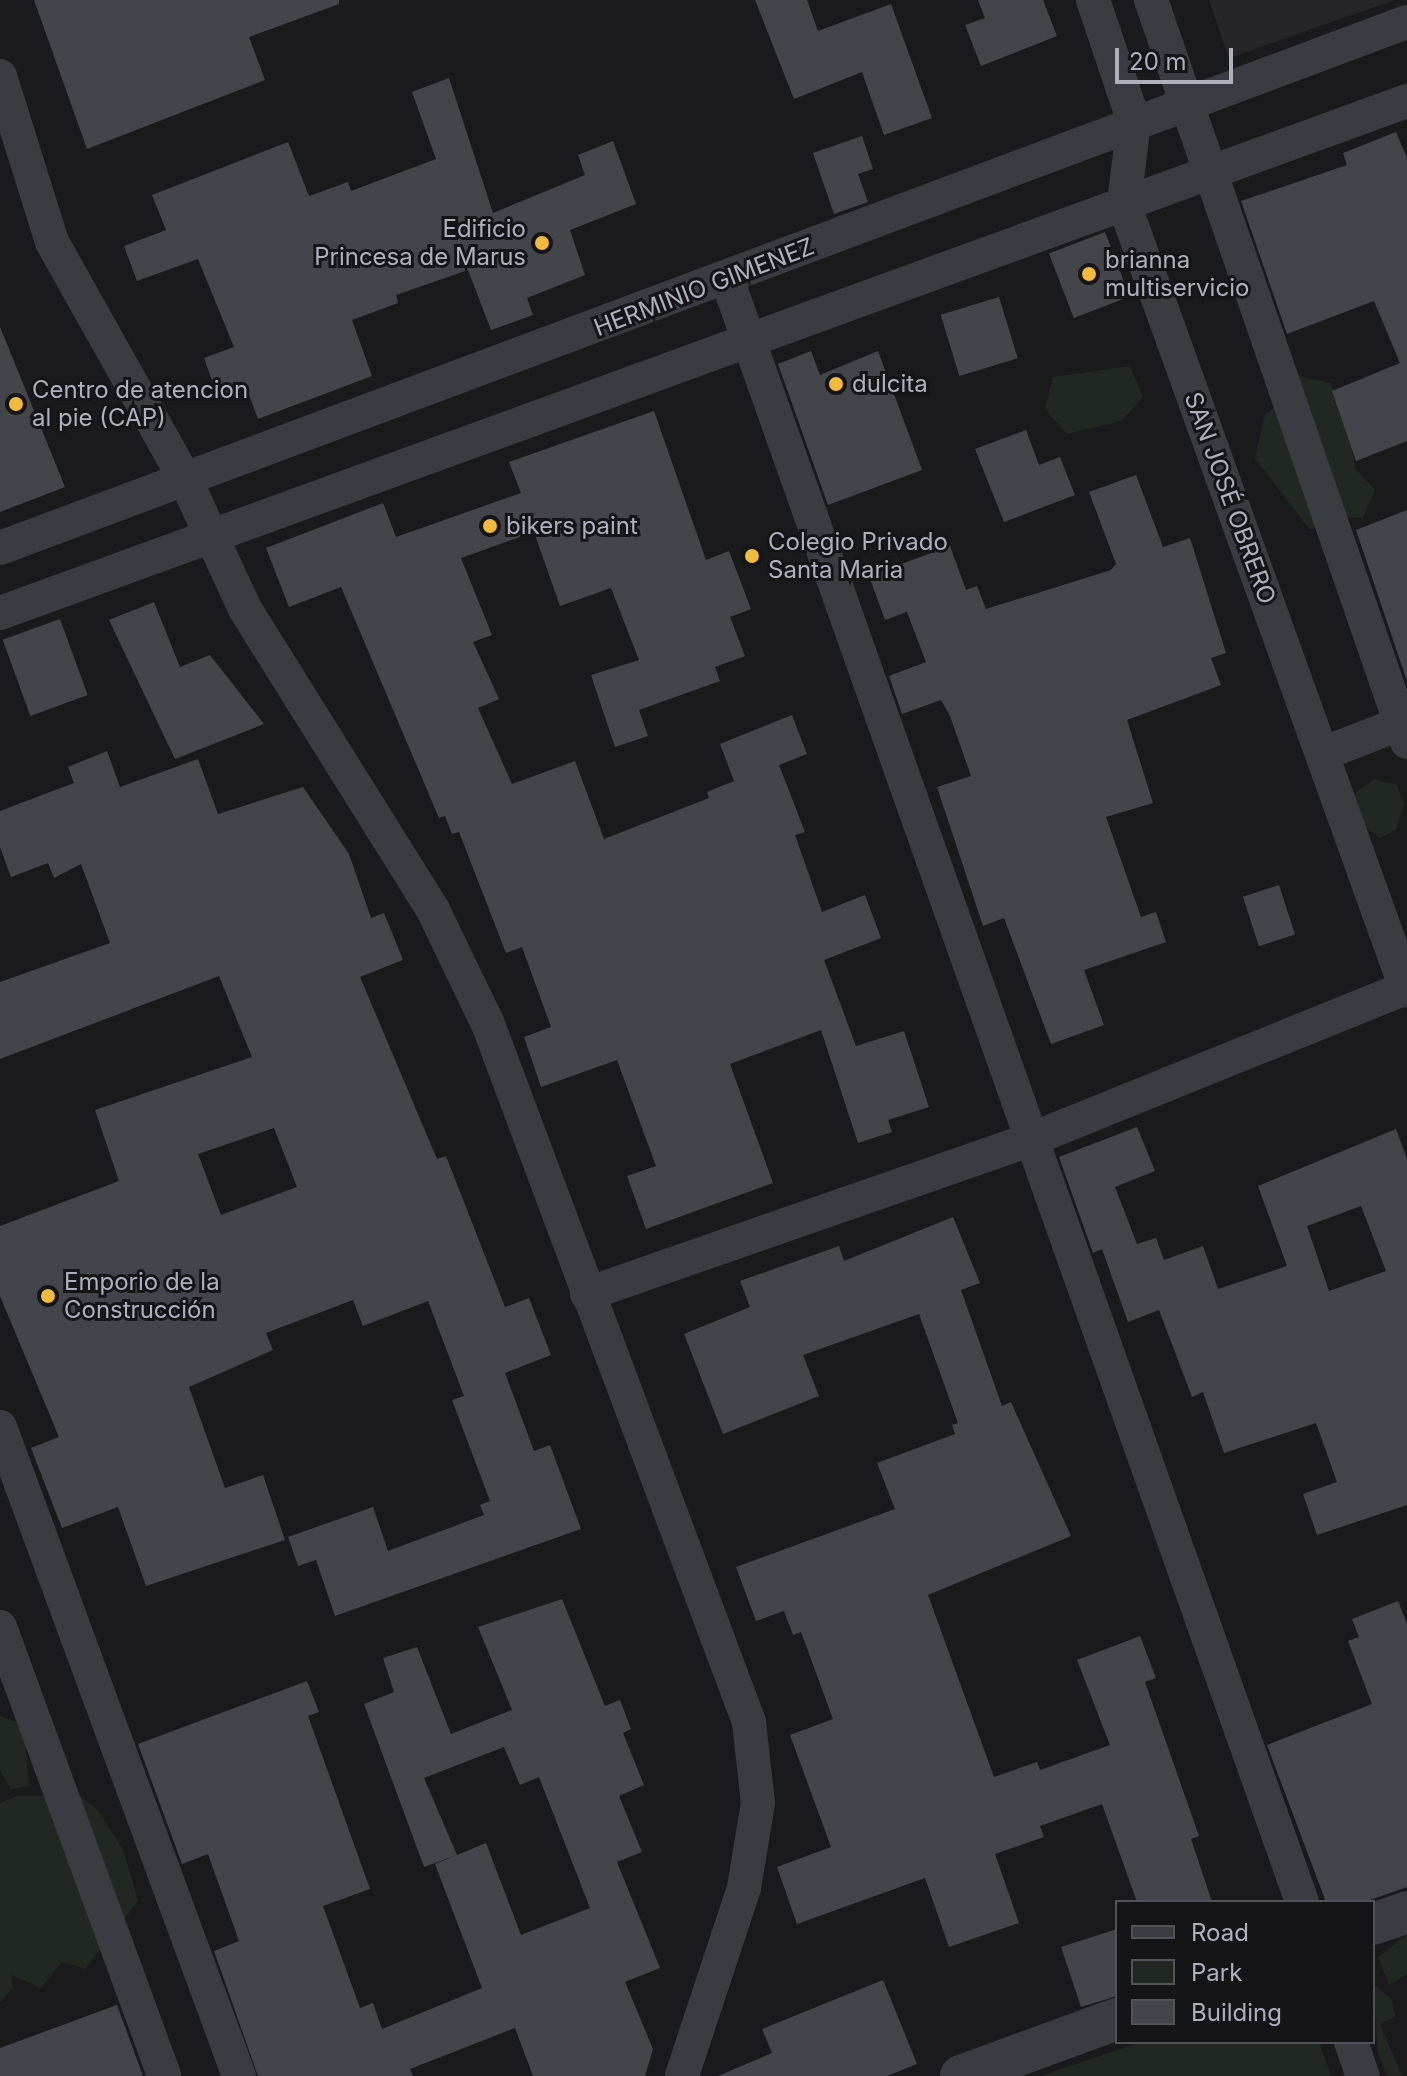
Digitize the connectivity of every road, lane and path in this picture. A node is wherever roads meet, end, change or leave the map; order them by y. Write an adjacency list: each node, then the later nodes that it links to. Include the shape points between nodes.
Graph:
1 (1093, 0): 7 (street, SAN JOSÉ OBRERO)
2 (1151, 0): 6 (street)
3 (1407, 22): 6 (street, HERMINIO GIMENEZ)
4 (0, 76): 12 (street, via 52,242)
5 (1407, 101): 8 (street)
6 (1186, 103): 7 (street, HERMINIO GIMENEZ); 8 (street)
7 (1134, 122): 9 (street, SAN JOSÉ OBRERO); 10 (street, HERMINIO GIMENEZ)
8 (1211, 174): 9 (street); 16 (street)
9 (1124, 204): 11 (street); 17 (street, SAN JOSÉ OBRERO)
10 (727, 279): 11 (street); 12 (street, HERMINIO GIMENEZ)
11 (748, 336): 13 (street); 19 (street)
12 (185, 479): 13 (street); 14 (street, HERMINIO GIMENEZ)
13 (207, 536): 15 (street); 20 (street, via 245,609 434,912 488,1024)
14 (0, 548)
15 (0, 613)
16 (1405, 728): 17 (street)
17 (1322, 754): 18 (street, SAN JOSÉ OBRERO)
18 (1406, 990): 19 (street)
19 (1032, 1139): 20 (street); 23 (street)
20 (587, 1294): 30 (street, via 749,1722 758,1803 744,1888)
21 (0, 1427): 29 (street)
22 (0, 1627): 28 (street)
23 (1301, 1900)
24 (1407, 1912): 25 (street)
25 (1375, 1923)
26 (1115, 2020): 31 (street)
27 (1352, 2044): 32 (street)
28 (164, 2076)
29 (239, 2076)
30 (682, 2076)
31 (961, 2076)
32 (1363, 2076)

